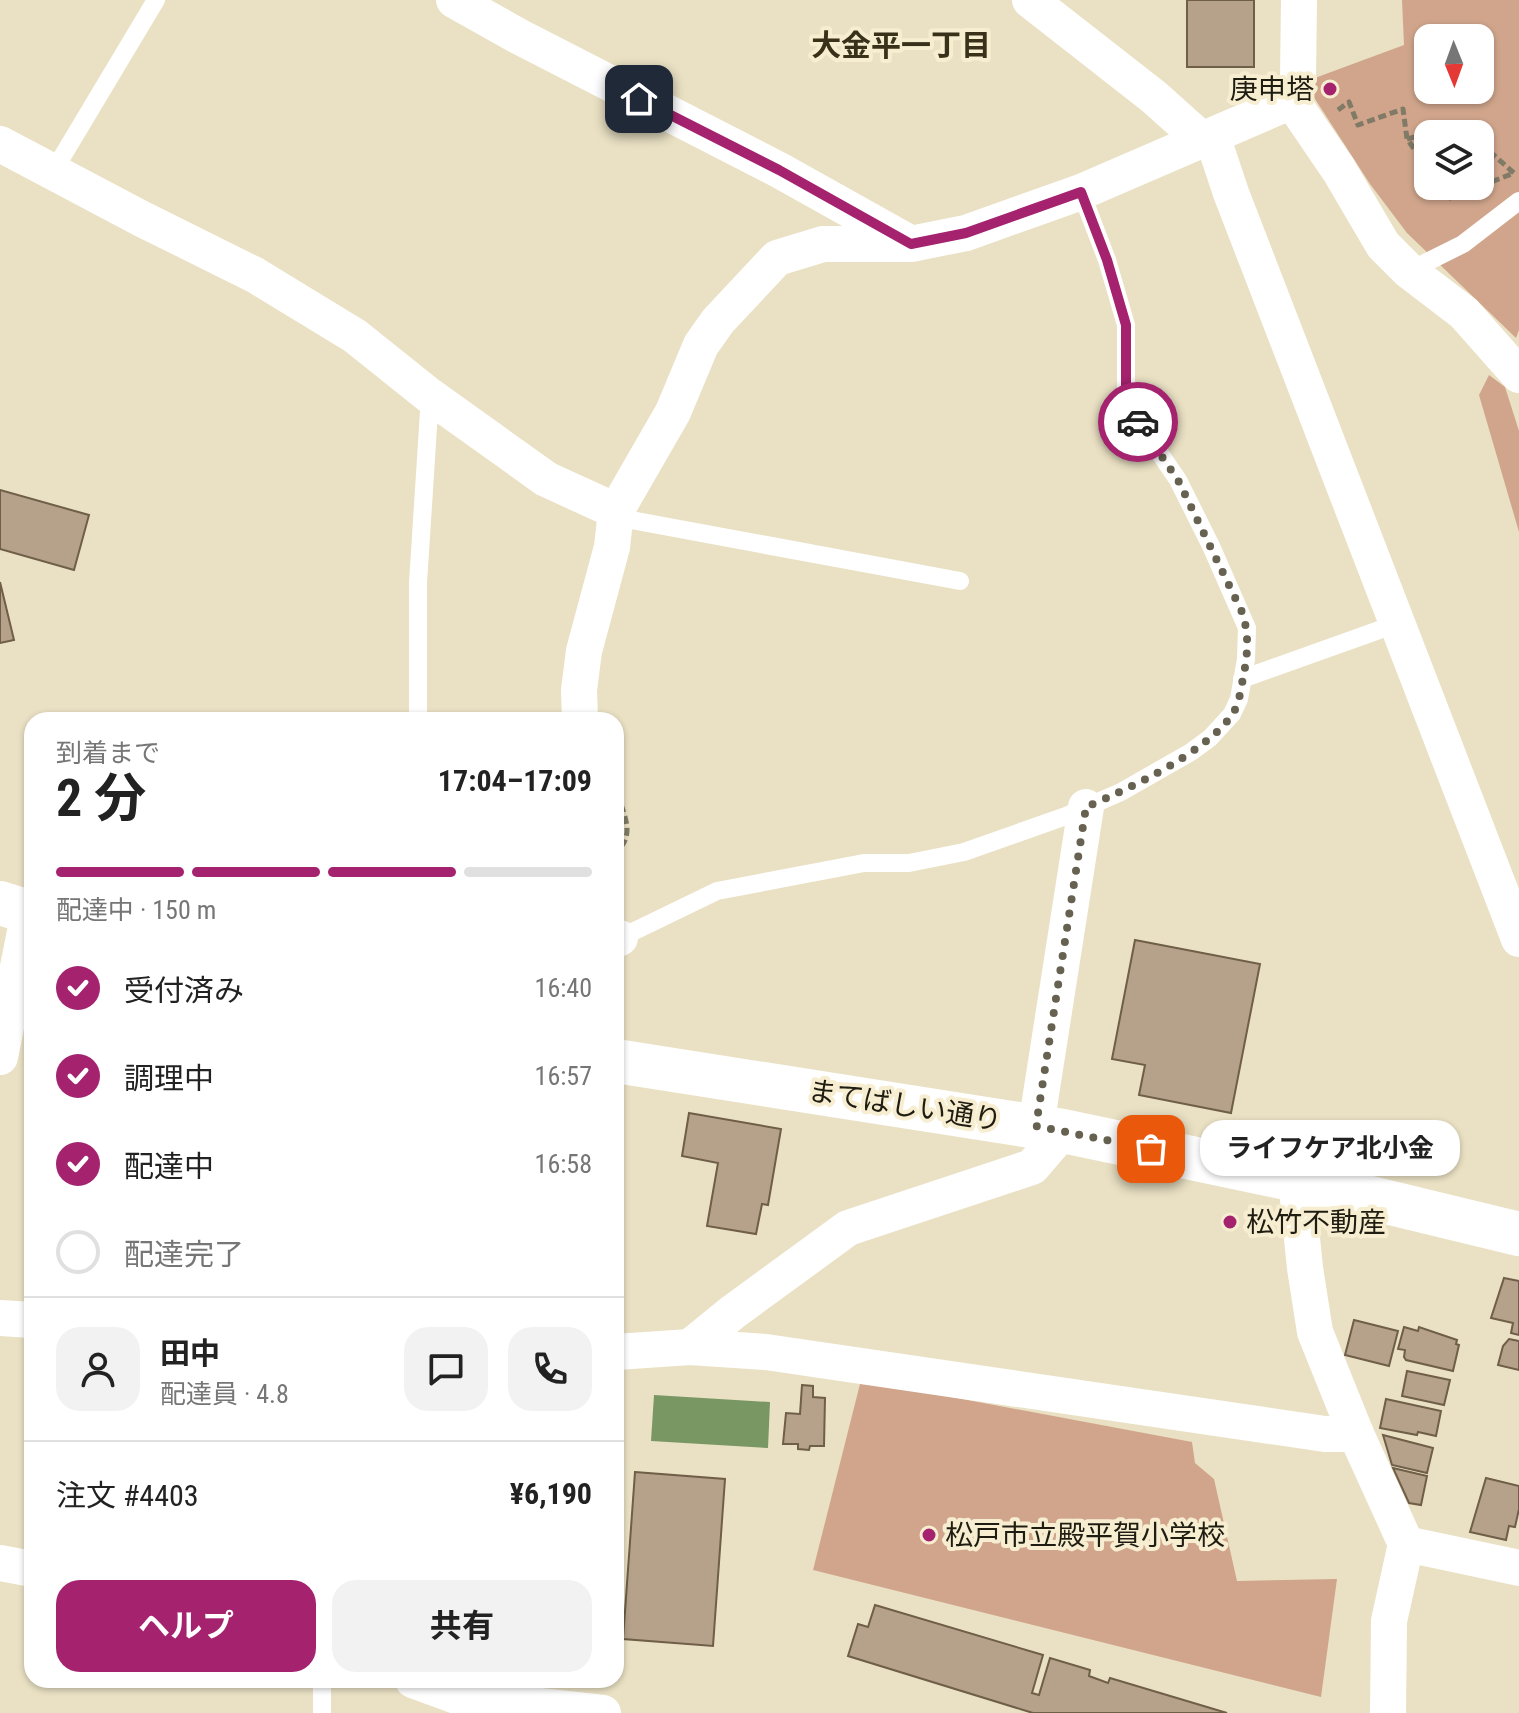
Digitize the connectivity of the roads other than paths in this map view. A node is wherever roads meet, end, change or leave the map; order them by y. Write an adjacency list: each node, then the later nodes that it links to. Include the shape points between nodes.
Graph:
1 (156, 0): 8 (lane)
2 (1030, 0): 6 (street)
3 (1299, 0): 5 (street, via 1298,79)
4 (463, 2): 11 (street)
5 (1292, 101): 6 (street); 12 (street, via 1383,245)
6 (1207, 138): 9 (street); 17 (street)
7 (0, 144): 8 (street)
8 (53, 172): 14 (street, via 255,275 355,336)
9 (1081, 192): 11 (street, via 966,233); 18 (lane, via 1126,325 1126,404 1178,480 1242,612 1247,628)
10 (1519, 201): 12 (lane, via 1463,244)
11 (911, 244): 15 (street, via 823,244 777,258 761,272 701,345 673,412)
12 (1409, 271): 13 (street, via 1464,313)
13 (1519, 375)
14 (430, 396): 15 (street, via 546,479); 19 (lane, via 418,583)
15 (616, 514): 16 (lane); 20 (street, via 584,651)
16 (960, 581)
17 (1396, 624): 18 (lane); 24 (street)
18 (1242, 679): 21 (lane, via 1232,714 1210,738)
19 (418, 712)
20 (580, 712)
21 (1086, 807): 23 (lane, via 964,852 909,863 864,863 717,891); 27 (street)
22 (20, 909): 25 (street)
23 (624, 936)
24 (1519, 939)
25 (0, 1057)
26 (624, 1062): 27 (street, まてばしい通り)
27 (1050, 1128): 28 (street, まてばしい通り); 32 (street, via 1032,1167 848,1228)
28 (1296, 1180): 29 (street, まてばしい通り); 34 (street, via 1315,1332)
29 (1519, 1234)
30 (0, 1318): 31 (street)
31 (24, 1320)
32 (690, 1347): 33 (street); 34 (street, via 766,1352 1325,1434)
33 (624, 1351)
34 (1356, 1434): 35 (street)
35 (1406, 1544): 38 (street); 44 (street, via 1389,1621)
36 (0, 1563): 37 (street)
37 (24, 1568)
38 (1519, 1568)
39 (322, 1688): 42 (lane)
40 (438, 1688): 41 (street)
41 (467, 1697): 43 (street)
42 (322, 1713)
43 (603, 1713)
44 (1388, 1713)

